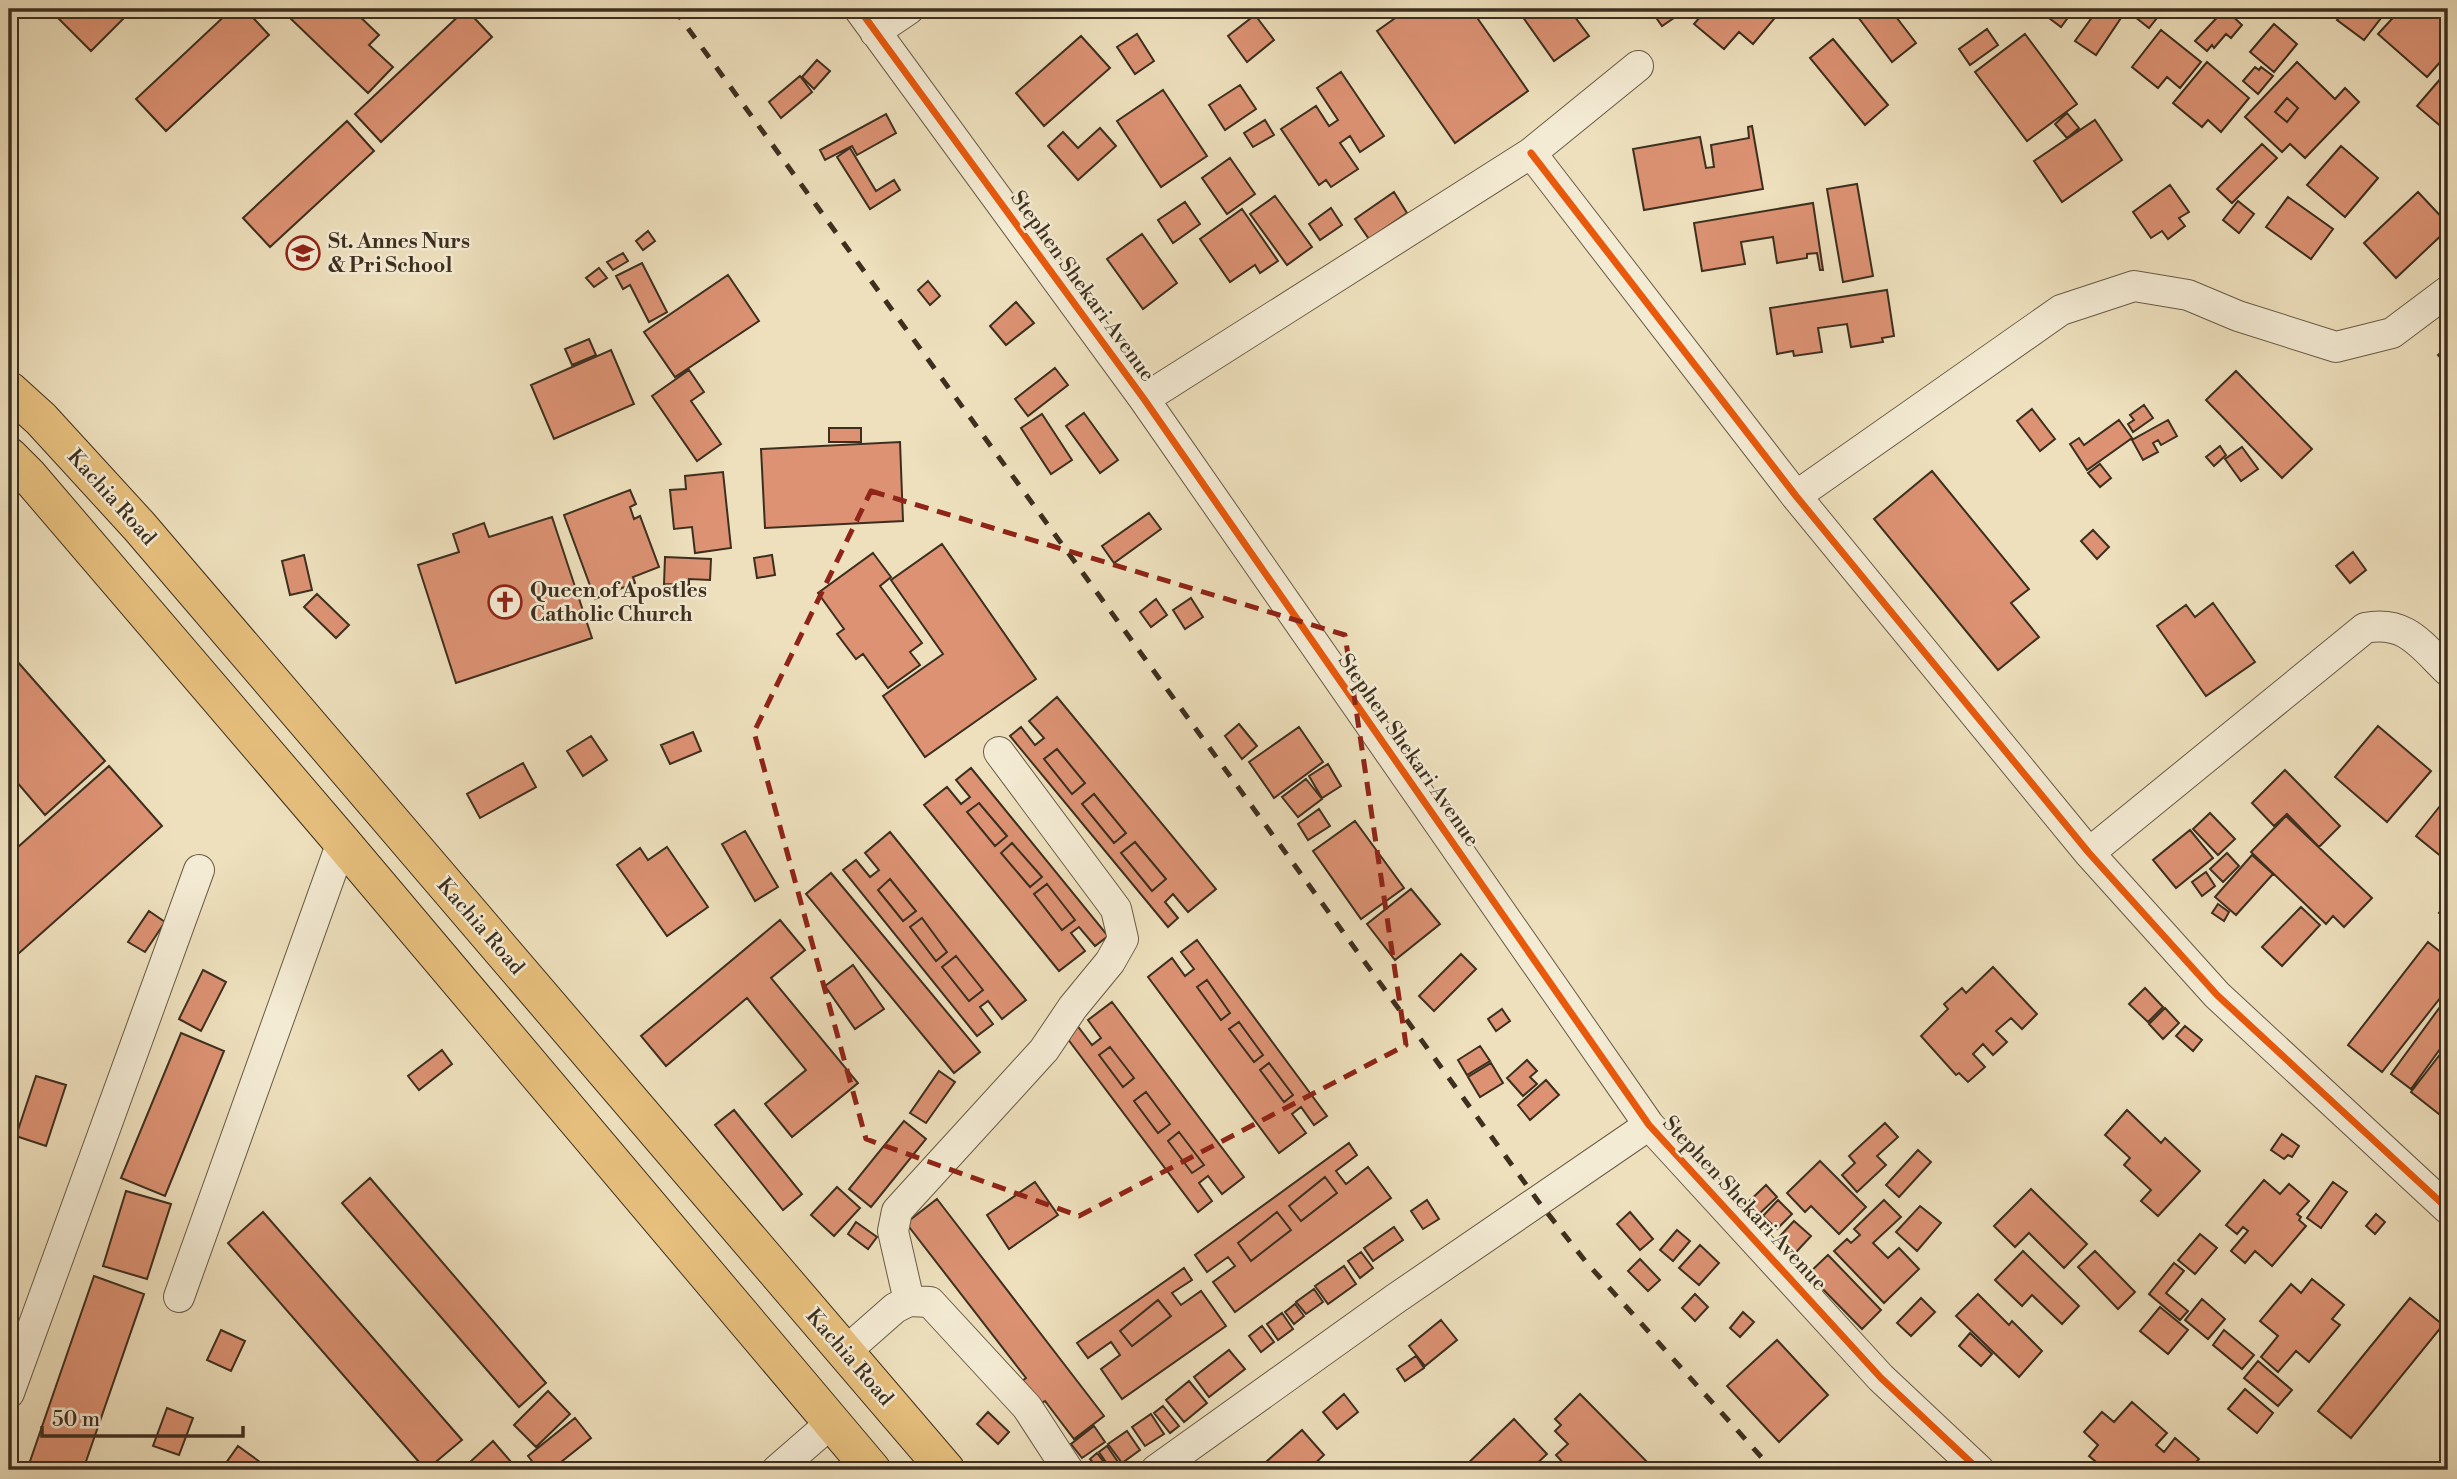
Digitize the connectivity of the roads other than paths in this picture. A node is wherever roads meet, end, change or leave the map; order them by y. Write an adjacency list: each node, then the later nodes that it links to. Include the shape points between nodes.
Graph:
1 (909, 9): 2 (street)
2 (867, 20): 7 (street, Stephen Shekari Avenue)
3 (1638, 66): 4 (street)
4 (1531, 153): 7 (street); 9 (street)
5 (2448, 291): 9 (street, via 2392,333 2336,347 2188,295 2134,286 2061,310)
6 (9, 390): 19 (main road, Kachia Road, via 139,526)
7 (1144, 399): 15 (street, Stephen Shekari Avenue)
8 (9, 456): 12 (main road)
9 (1796, 496): 13 (street)
10 (2448, 671): 13 (street, via 2401,629 2384,624 2365,628)
11 (999, 752): 18 (street, via 1116,909 1123,939 1044,1050 897,1211 893,1231)
12 (342, 842): 17 (street); 21 (main road)
13 (2089, 853): 16 (street, via 2217,995)
14 (199, 870): 20 (street)
15 (1649, 1125): 26 (street); 27 (street, Stephen Shekari Avenue, via 1881,1378)
16 (2448, 1209)
17 (179, 1297)
18 (909, 1301): 19 (street); 25 (street, via 930,1302 1027,1407)
19 (845, 1352): 24 (main road, Kachia Road)
20 (9, 1393)
21 (831, 1423): 22 (street); 23 (main road)
22 (777, 1470)
23 (872, 1470)
24 (946, 1470)
25 (1068, 1470)
26 (1156, 1470)
27 (1979, 1470)

